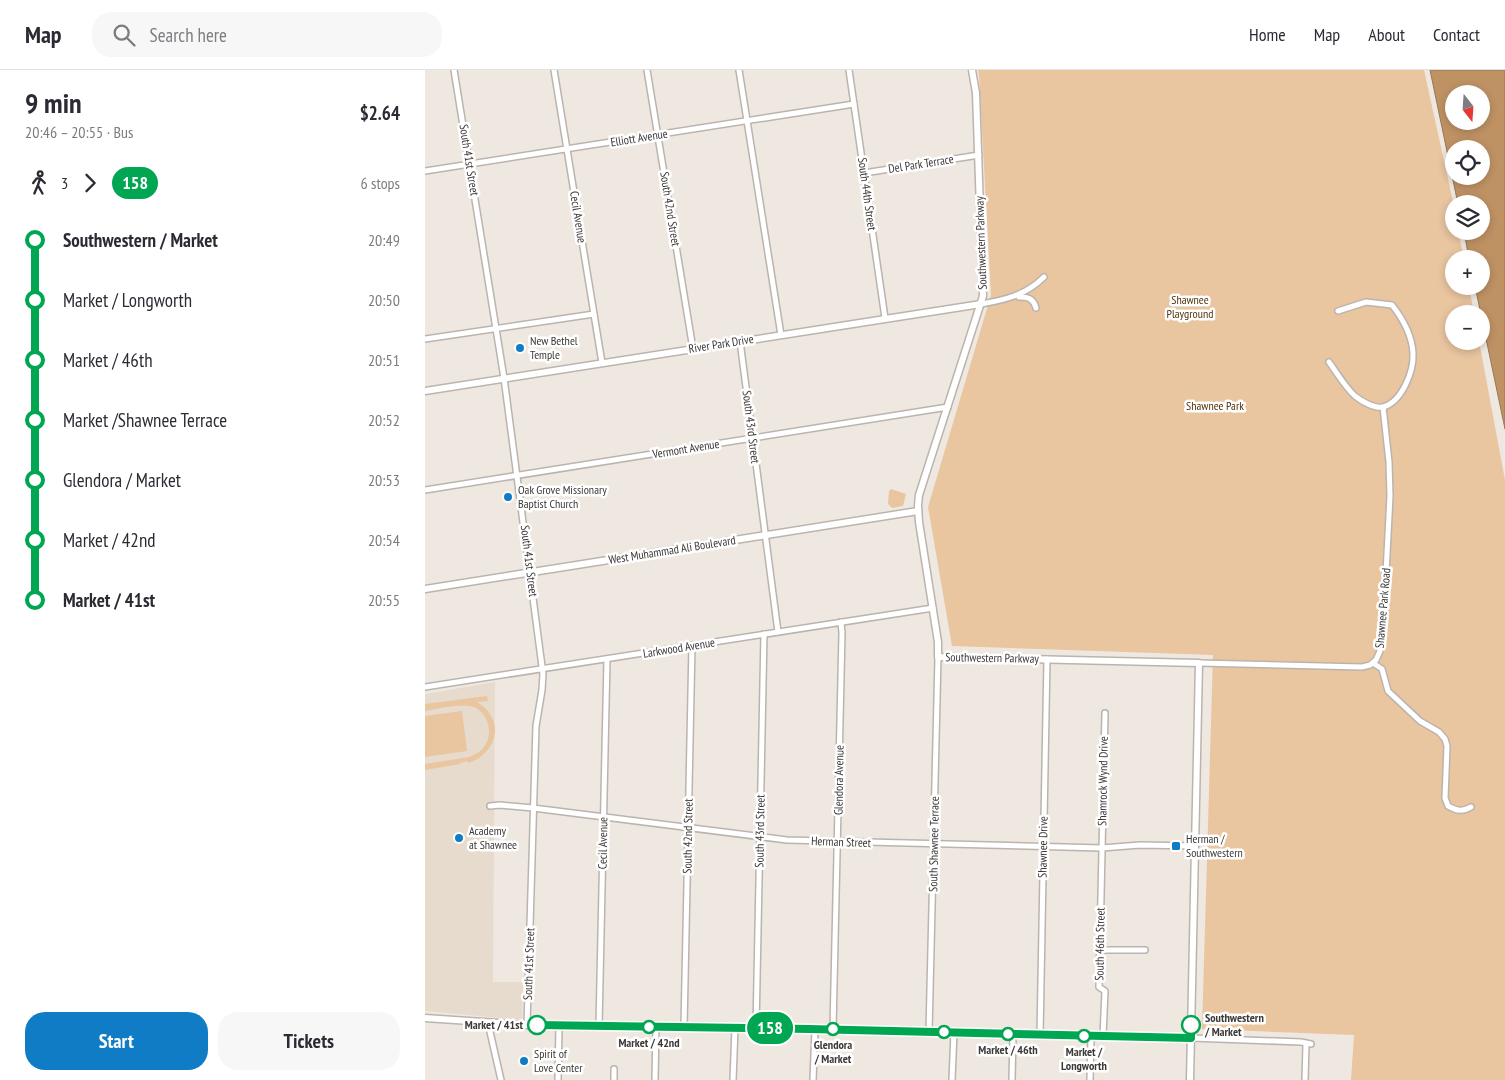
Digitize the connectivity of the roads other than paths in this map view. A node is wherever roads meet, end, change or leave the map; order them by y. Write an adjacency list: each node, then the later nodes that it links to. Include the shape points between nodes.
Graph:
1 (454, 70): 12 (street, South 41st Street)
2 (553, 70): 10 (street, Cecil Avenue)
3 (647, 70): 9 (street, South 42nd Street)
4 (739, 70): 8 (street)
5 (849, 70): 7 (street, South 44th Street)
6 (972, 70): 11 (street, Southwestern Parkway)
7 (854, 104): 8 (street, Elliott Avenue); 14 (street, South 44th Street)
8 (747, 121): 9 (street, Elliott Avenue); 23 (street)
9 (657, 135): 10 (street, Elliott Avenue); 26 (street, South 42nd Street)
10 (567, 149): 12 (street, Elliott Avenue); 20 (street, Cecil Avenue)
11 (979, 155): 14 (street, Del Park Terrace); 17 (street, Southwestern Parkway)
12 (469, 164): 13 (street, Elliott Avenue); 22 (street, South 41st Street)
13 (425, 171)
14 (864, 173): 21 (street, South 44th Street)
15 (1044, 277): 16 (street, River Park Drive)
16 (1016, 296): 17 (street, River Park Drive); 18 (street, via 1031,299)
17 (981, 304): 21 (street, River Park Drive); 31 (street, Southwestern Parkway)
18 (1036, 308)
19 (1338, 311): 32 (street, via 1366,302 1392,305 1406,328 1412,343 1411,374 1397,396)
20 (594, 314): 22 (street); 28 (street, Cecil Avenue)
21 (885, 318): 23 (street, River Park Drive)
22 (496, 329): 24 (street); 29 (street, South 41st Street)
23 (781, 335): 25 (street, River Park Drive)
24 (425, 339)
25 (740, 342): 26 (street, River Park Drive); 33 (street, South 43rd Street)
26 (693, 349): 28 (street, River Park Drive)
27 (1329, 362): 32 (street, via 1355,396)
28 (602, 363): 29 (street, River Park Drive)
29 (505, 378): 30 (street, River Park Drive); 34 (street, South 41st Street)
30 (425, 391)
31 (948, 407): 33 (street, Vermont Avenue); 36 (street, Southwestern Parkway, via 919,495)
32 (1383, 407): 49 (street, Shawnee Park Road, via 1390,516 1383,631 1380,651)
33 (753, 438): 34 (street, Vermont Avenue); 37 (street, South 43rd Street)
34 (517, 475): 35 (street, Vermont Avenue); 38 (street, South 41st Street)
35 (425, 490)
36 (918, 511): 37 (street, West Muhammad Ali Boulevard); 40 (street, Southwestern Parkway)
37 (765, 535): 38 (street, West Muhammad Ali Boulevard); 42 (street, South 43rd Street)
38 (530, 572): 39 (street, West Muhammad Ali Boulevard); 50 (street, South 41st Street)
39 (425, 589)
40 (933, 608): 41 (street, Larkwood Avenue); 45 (street, Southwestern Parkway)
41 (841, 622): 42 (street, Larkwood Avenue); 59 (street, Glendora Avenue)
42 (778, 632): 43 (street, Larkwood Avenue)
43 (764, 634): 44 (street, Larkwood Avenue); 58 (street, South 43rd Street)
44 (692, 645): 46 (street, Larkwood Avenue); 57 (street, South 42nd Street)
45 (938, 657): 47 (street, Southwestern Parkway); 60 (street, South Shawnee Terrace)
46 (607, 659): 50 (street, Larkwood Avenue); 56 (street, Cecil Avenue)
47 (1047, 659): 48 (street, Southwestern Parkway); 62 (street, Shawnee Drive)
48 (1199, 663): 49 (street, Shawnee Park Road, via 1362,667); 61 (street)
49 (1373, 663): 54 (street, via 1382,669 1388,691 1445,739 1445,798 1448,806 1463,811)
50 (543, 669): 51 (street, Larkwood Avenue); 55 (street, South 41st Street, via 535,726)
51 (425, 688)
52 (1105, 713): 63 (street, Shamrock Wynd Drive)
53 (490, 806): 55 (street, Herman Street)
54 (1471, 807)
55 (533, 808): 56 (street, Herman Street); 68 (street, South 41st Street)
56 (604, 817): 57 (street, Herman Street); 70 (street, Cecil Avenue)
57 (688, 828): 58 (street, Herman Street); 72 (street, South 42nd Street)
58 (760, 836): 59 (street, Herman Street); 74 (street, South 43rd Street)
59 (837, 842): 60 (street, Herman Street); 76 (street, Glendora Avenue)
60 (934, 844): 62 (street, Herman Street); 77 (street, South Shawnee Terrace)
61 (1195, 846): 63 (street, Herman Street); 83 (street)
62 (1043, 847): 63 (street, Herman Street); 80 (street, Shawnee Drive)
63 (1102, 848): 64 (street, South 46th Street)
64 (1100, 950): 65 (street); 82 (street, South 46th Street, via 1099,987 1105,991)
65 (1145, 950)
66 (425, 1018): 67 (street)
67 (488, 1022): 68 (street); 85 (street)
68 (527, 1025): 69 (street)
69 (559, 1026): 70 (street); 86 (street)
70 (599, 1026): 71 (street)
71 (656, 1027): 72 (street); 88 (street)
72 (684, 1028): 73 (street)
73 (735, 1028): 74 (street); 89 (street)
74 (756, 1028): 75 (street)
75 (815, 1029): 76 (street); 90 (street)
76 (833, 1029): 77 (street)
77 (929, 1032): 78 (street)
78 (954, 1032): 79 (street); 91 (street)
79 (1013, 1034): 80 (street); 92 (street)
80 (1040, 1035): 81 (street)
81 (1091, 1036): 82 (street); 93 (street)
82 (1103, 1036): 83 (street)
83 (1191, 1038): 94 (street); 95 (street, via 1309,1044)
84 (614, 1069): 87 (street)
85 (501, 1080)
86 (558, 1080)
87 (614, 1080)
88 (655, 1080)
89 (733, 1080)
90 (813, 1080)
91 (952, 1080)
92 (1012, 1080)
93 (1090, 1080)
94 (1190, 1080)
95 (1305, 1080)

